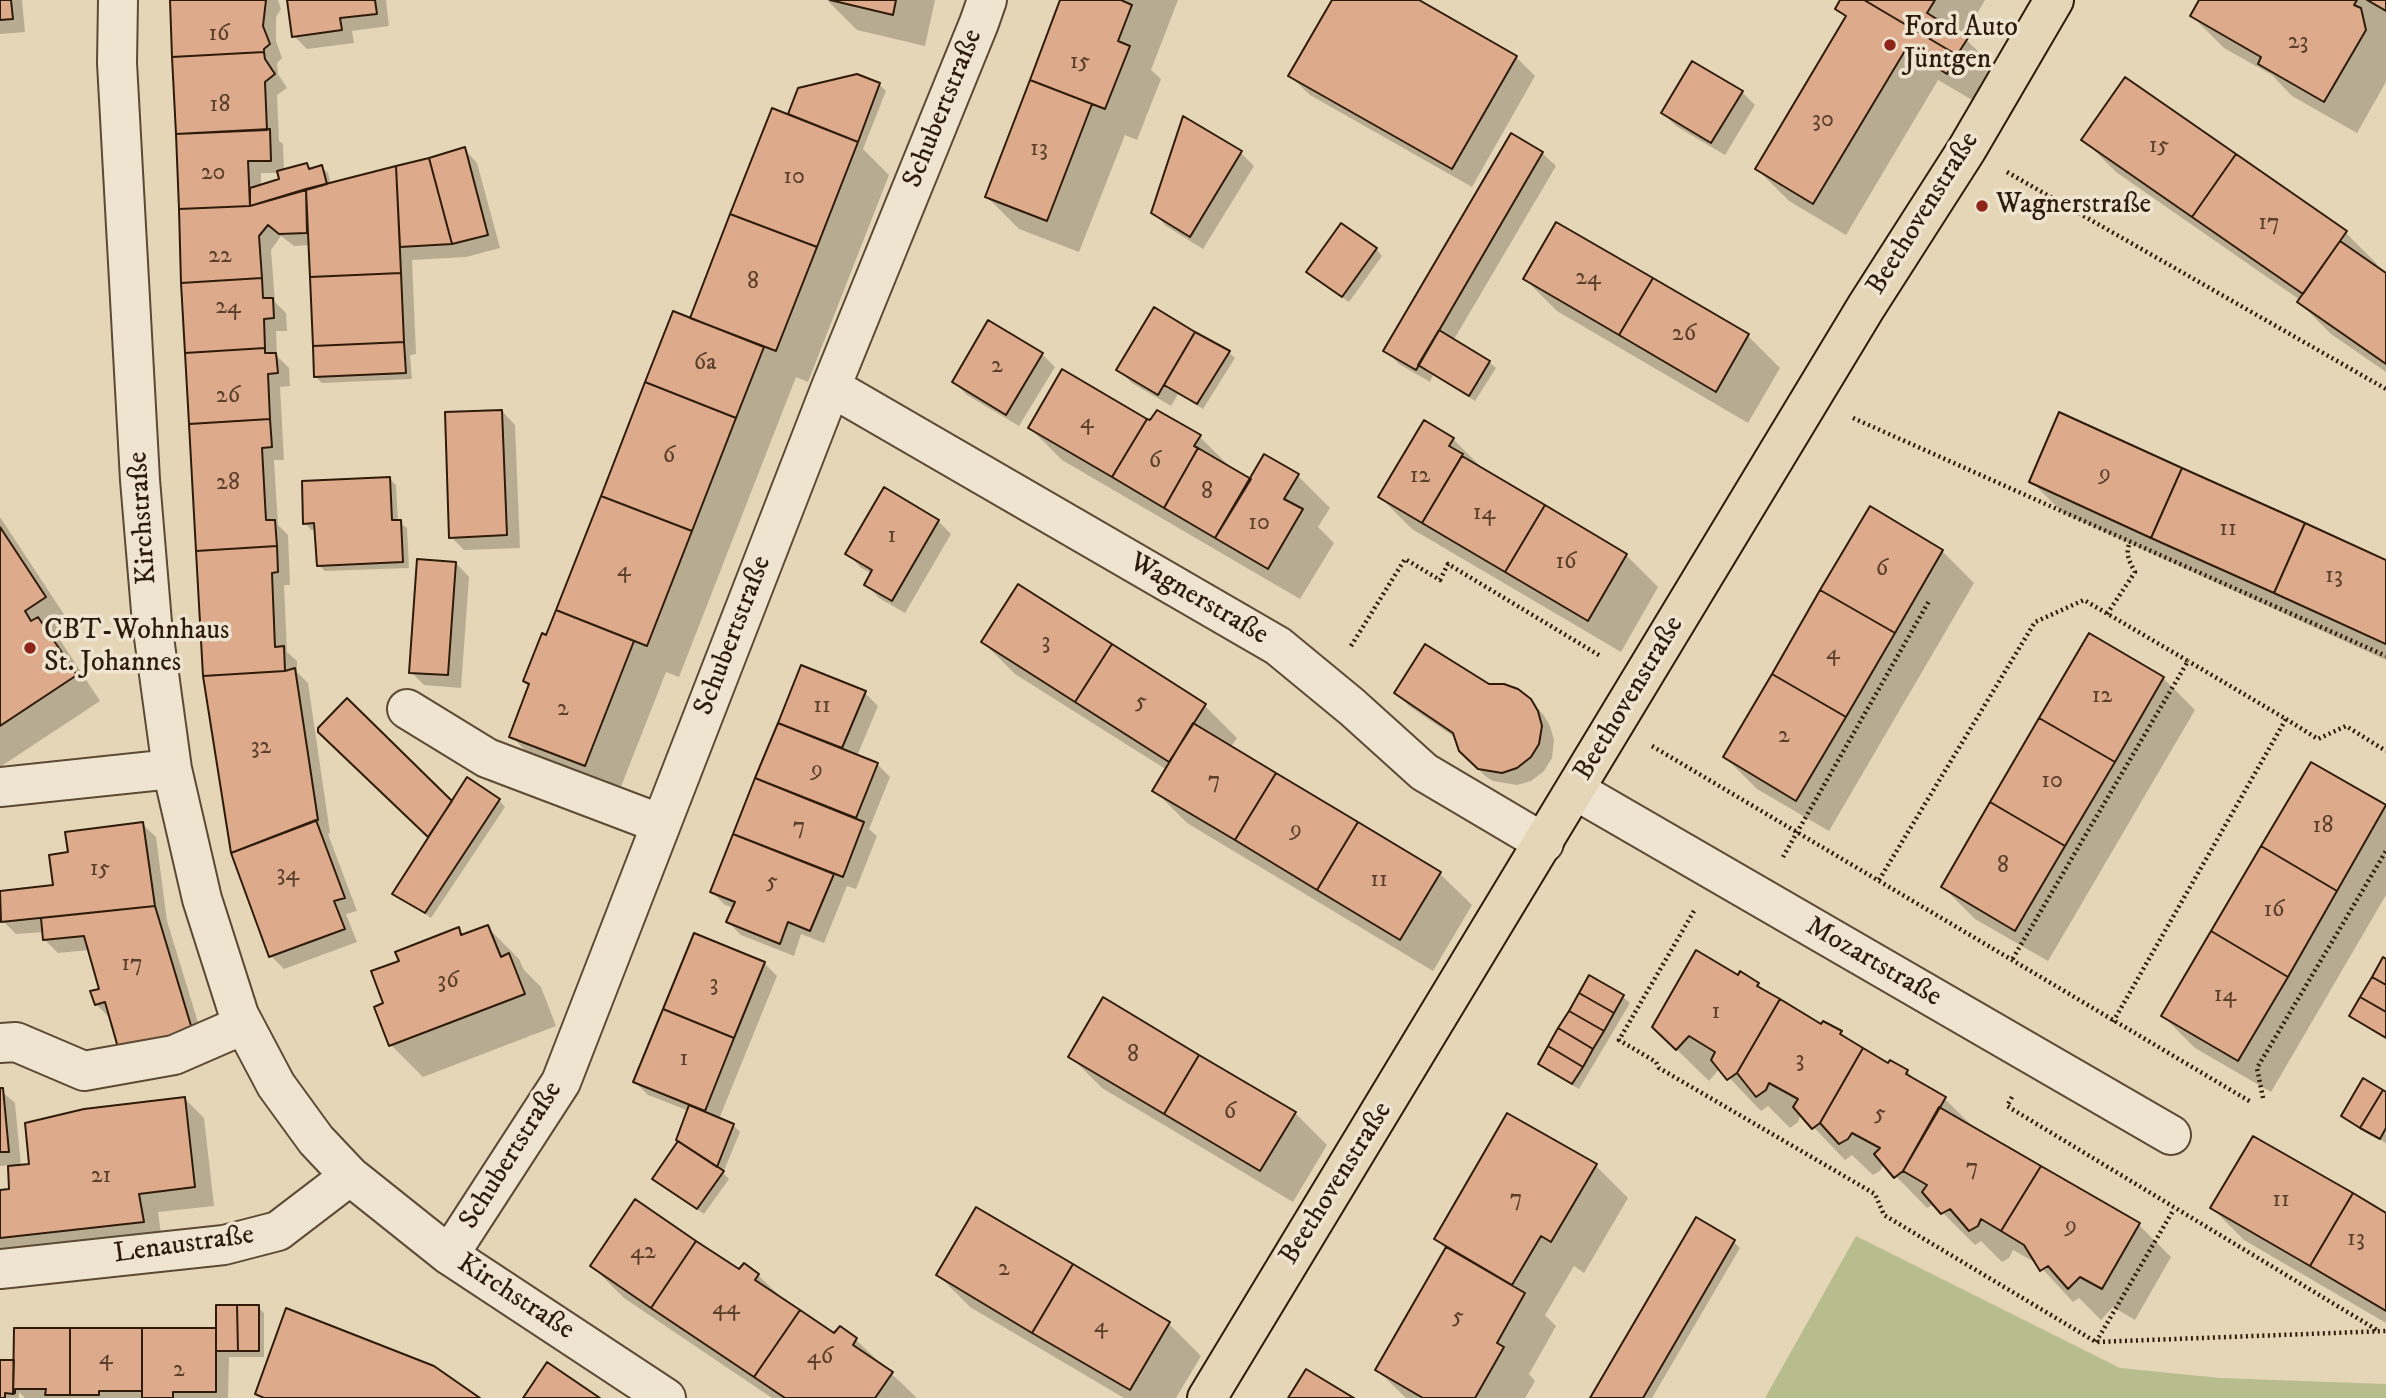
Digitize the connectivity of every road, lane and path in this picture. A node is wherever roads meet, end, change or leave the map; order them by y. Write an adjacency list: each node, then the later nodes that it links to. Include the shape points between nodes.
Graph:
1 (118, 0): 19 (street, Kirchstraße, via 117,63 140,480 152,623)
2 (987, 0): 5 (street, Schubertstraße)
3 (2054, 0): 4 (main road, Beethovenstraße)
4 (1967, 149): 6 (path); 7 (main road, Beethovenstraße)
5 (831, 387): 14 (street, Wagnerstraße, via 1278,646); 22 (street, Schubertstraße)
6 (2386, 389)
7 (1810, 399): 8 (path); 13 (main road, Beethovenstraße)
8 (2130, 542): 10 (path, via 2128,559 2135,572); 11 (path)
9 (1929, 601): 23 (path)
10 (2107, 614): 12 (path); 27 (path, via 2084,600 2035,622)
11 (2386, 656)
12 (2188, 661): 16 (path); 29 (path)
13 (1640, 680): 14 (path, via 1448,564 1440,580 1405,559); 17 (main road, Beethovenstraße)
14 (1327, 686): 24 (street, Wagnerstraße, via 1424,772)
15 (407, 709): 22 (street, via 487,758)
16 (2286, 719): 18 (path, via 2318,739 2346,726); 30 (path)
17 (1615, 725): 21 (main road, Beethovenstraße); 23 (path)
18 (2386, 751)
19 (172, 769): 20 (street); 31 (street, Kirchstraße, via 202,899)
20 (0, 787)
21 (1575, 790): 24 (main road, Beethovenstraße); 26 (street, Mozartstraße)
22 (661, 824): 39 (street, Schubertstraße, via 561,1082)
23 (1798, 831): 27 (path); 28 (path)
24 (1544, 843): 45 (main road, Beethovenstraße)
25 (2386, 851): 34 (path, via 2257,1068)
26 (1717, 872): 28 (street, Mozartstraße); 43 (path, via 1619,1040 1875,1194 1884,1215)
27 (1879, 880): 29 (path)
28 (1759, 897): 33 (street, Mozartstraße)
29 (2012, 960): 30 (path)
30 (2113, 1022): 35 (path)
31 (243, 1025): 32 (street, via 174,1055 84,1071 16,1042); 37 (street, Kirchstraße, via 276,1085 316,1140)
32 (0, 1043)
33 (2035, 1057): 36 (street, Mozartstraße); 38 (path, via 2007,1106)
34 (2263, 1098)
35 (2251, 1102)
36 (2171, 1135)
37 (350, 1176): 39 (street, Kirchstraße); 40 (street, Lenaustraße, via 278,1231 224,1245)
38 (2174, 1209): 41 (path); 43 (path)
39 (449, 1255): 44 (street, Kirchstraße)
40 (0, 1269)
41 (2377, 1331): 42 (path); 43 (path)
42 (2386, 1331)
43 (2096, 1342)
44 (667, 1398)
45 (1208, 1398)

